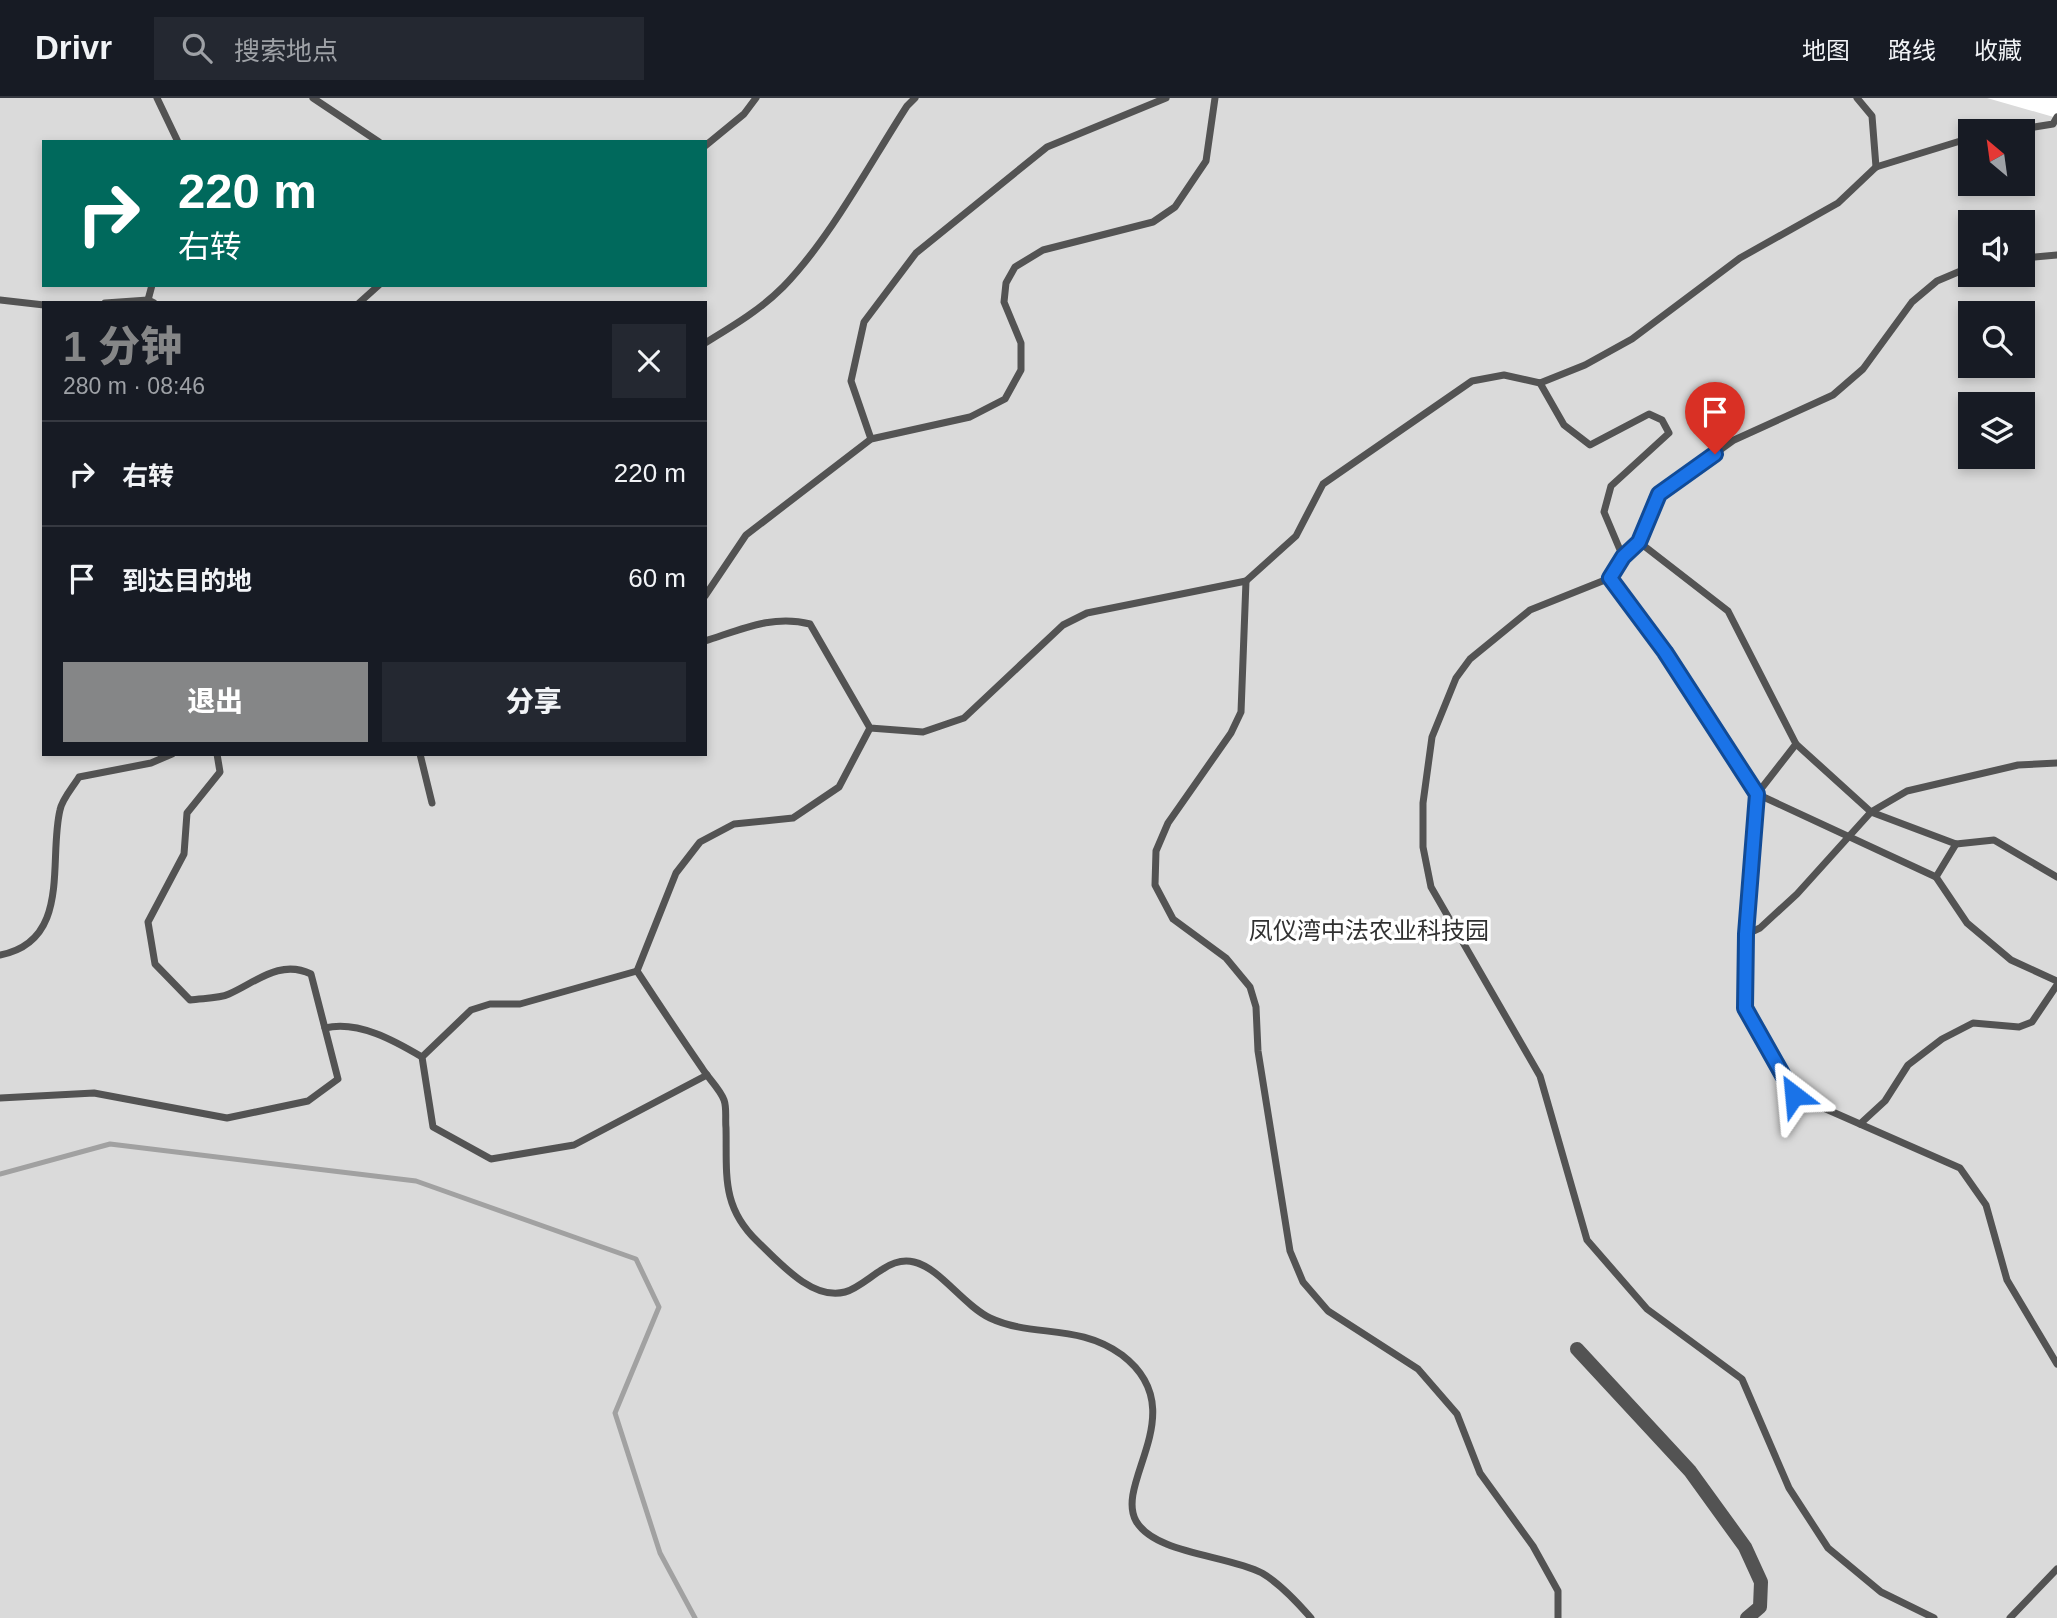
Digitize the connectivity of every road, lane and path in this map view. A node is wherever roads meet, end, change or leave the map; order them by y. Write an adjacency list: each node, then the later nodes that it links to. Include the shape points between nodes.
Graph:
1 (157, 98): 10 (lane)
2 (313, 98): 11 (lane)
3 (756, 98): 13 (lane)
4 (915, 98): 22 (lane, via 784,285 755,312)
5 (1166, 98): 24 (lane, via 1047,147 916,253 864,321 851,381)
6 (1215, 98): 24 (lane, via 1206,161 1175,207 1153,222 1043,250 1016,267 1006,282 1004,302 1021,343 1021,370 1005,399 970,416)
7 (1857, 98): 14 (lane, via 1872,116)
8 (2057, 117): 9 (lane, via 2053,124)
9 (2035, 127)
10 (177, 140)
11 (376, 140)
12 (1958, 142): 14 (lane)
13 (707, 144)
14 (1876, 167): 23 (lane, via 1838,203 1740,258 1632,339)
15 (2057, 255): 16 (lane)
16 (2035, 257)
17 (1958, 272): 25 (lane, via 1937,281 1912,302 1863,369 1833,395 1734,440 1659,494)
18 (377, 287): 20 (lane)
19 (0, 300): 21 (lane)
20 (361, 301)
21 (42, 305)
22 (707, 342)
23 (1541, 383): 26 (lane, via 1564,425 1590,445 1649,414 1662,421 1669,433 1611,486 1604,512); 28 (lane, via 1504,375 1472,381 1323,484 1296,536)
24 (871, 439): 29 (lane, via 746,535)
25 (1639, 542): 26 (lane); 32 (lane, via 1728,611)
26 (1623, 557): 27 (lane)
27 (1610, 578): 37 (lane, via 1665,652); 59 (lane, via 1530,610 1470,659 1456,678 1432,737 1423,803 1423,847 1431,887 1541,1076 1587,1240 1647,1309 1742,1380 1788,1488 1828,1548 1881,1592)
28 (1247, 582): 31 (lane, via 1087,613 1063,625 964,718 923,732); 57 (lane, via 1241,712 1168,823 1156,851 1155,885 1173,919 1226,958 1250,987 1290,1251 1303,1282 1328,1311 1418,1369 1457,1414 1480,1473 1533,1546 1558,1591)
29 (707, 593)
30 (707, 640): 31 (lane, via 770,621 790,618 810,624)
31 (870, 728): 46 (lane, via 839,788 793,818 734,824 700,842 676,873)
32 (1796, 744): 37 (lane); 39 (lane)
33 (167, 756): 45 (lane, via 79,777 60,808 56,891 39,934 14,953)
34 (216, 756): 48 (lane, via 219,772 187,813 184,854 148,922 155,964 190,1000 226,995 273,971 300,969 311,974)
35 (420, 756): 38 (lane)
36 (2057, 763): 39 (lane, via 2018,765 1907,791)
37 (1757, 794): 40 (lane); 44 (lane)
38 (432, 803)
39 (1871, 812): 40 (lane); 41 (lane)
40 (1850, 836): 42 (lane); 44 (lane, via 1797,894 1760,928)
41 (1956, 844): 42 (lane); 43 (lane, via 1994,840)
42 (1936, 877): 47 (lane, via 1967,923 2011,960)
43 (2057, 877)
44 (1746, 934): 52 (lane, via 1745,1008 1794,1095)
45 (0, 955)
46 (637, 971): 49 (lane, via 520,1004 489,1004 471,1010); 50 (lane)
47 (2057, 983): 52 (lane, via 2032,1022 2019,1027 1973,1023 1942,1039 1908,1065 1885,1101)
48 (325, 1028): 49 (lane, via 336,1025 389,1037); 51 (lane, via 338,1079 308,1101 281,1107 227,1118 94,1093)
49 (422, 1057): 50 (lane, via 433,1128 491,1158 574,1145)
50 (707, 1075): 56 (lane, via 724,1101 729,1203 754,1239 808,1286 827,1293 845,1292 894,1262 914,1262 931,1270 989,1318 1083,1334 1122,1355 1148,1392 1153,1415 1133,1494 1135,1520 1156,1542 1263,1574)
51 (0, 1098)
52 (1860, 1124): 54 (lane, via 1960,1168 1986,1205 2007,1280)
53 (1577, 1349): 58 (street, via 1690,1471 1745,1547 1761,1582 1760,1607)
54 (2057, 1364)
55 (2057, 1569): 60 (lane)
56 (1311, 1618)
57 (1558, 1618)
58 (1747, 1618)
59 (1934, 1618)
60 (2010, 1618)

